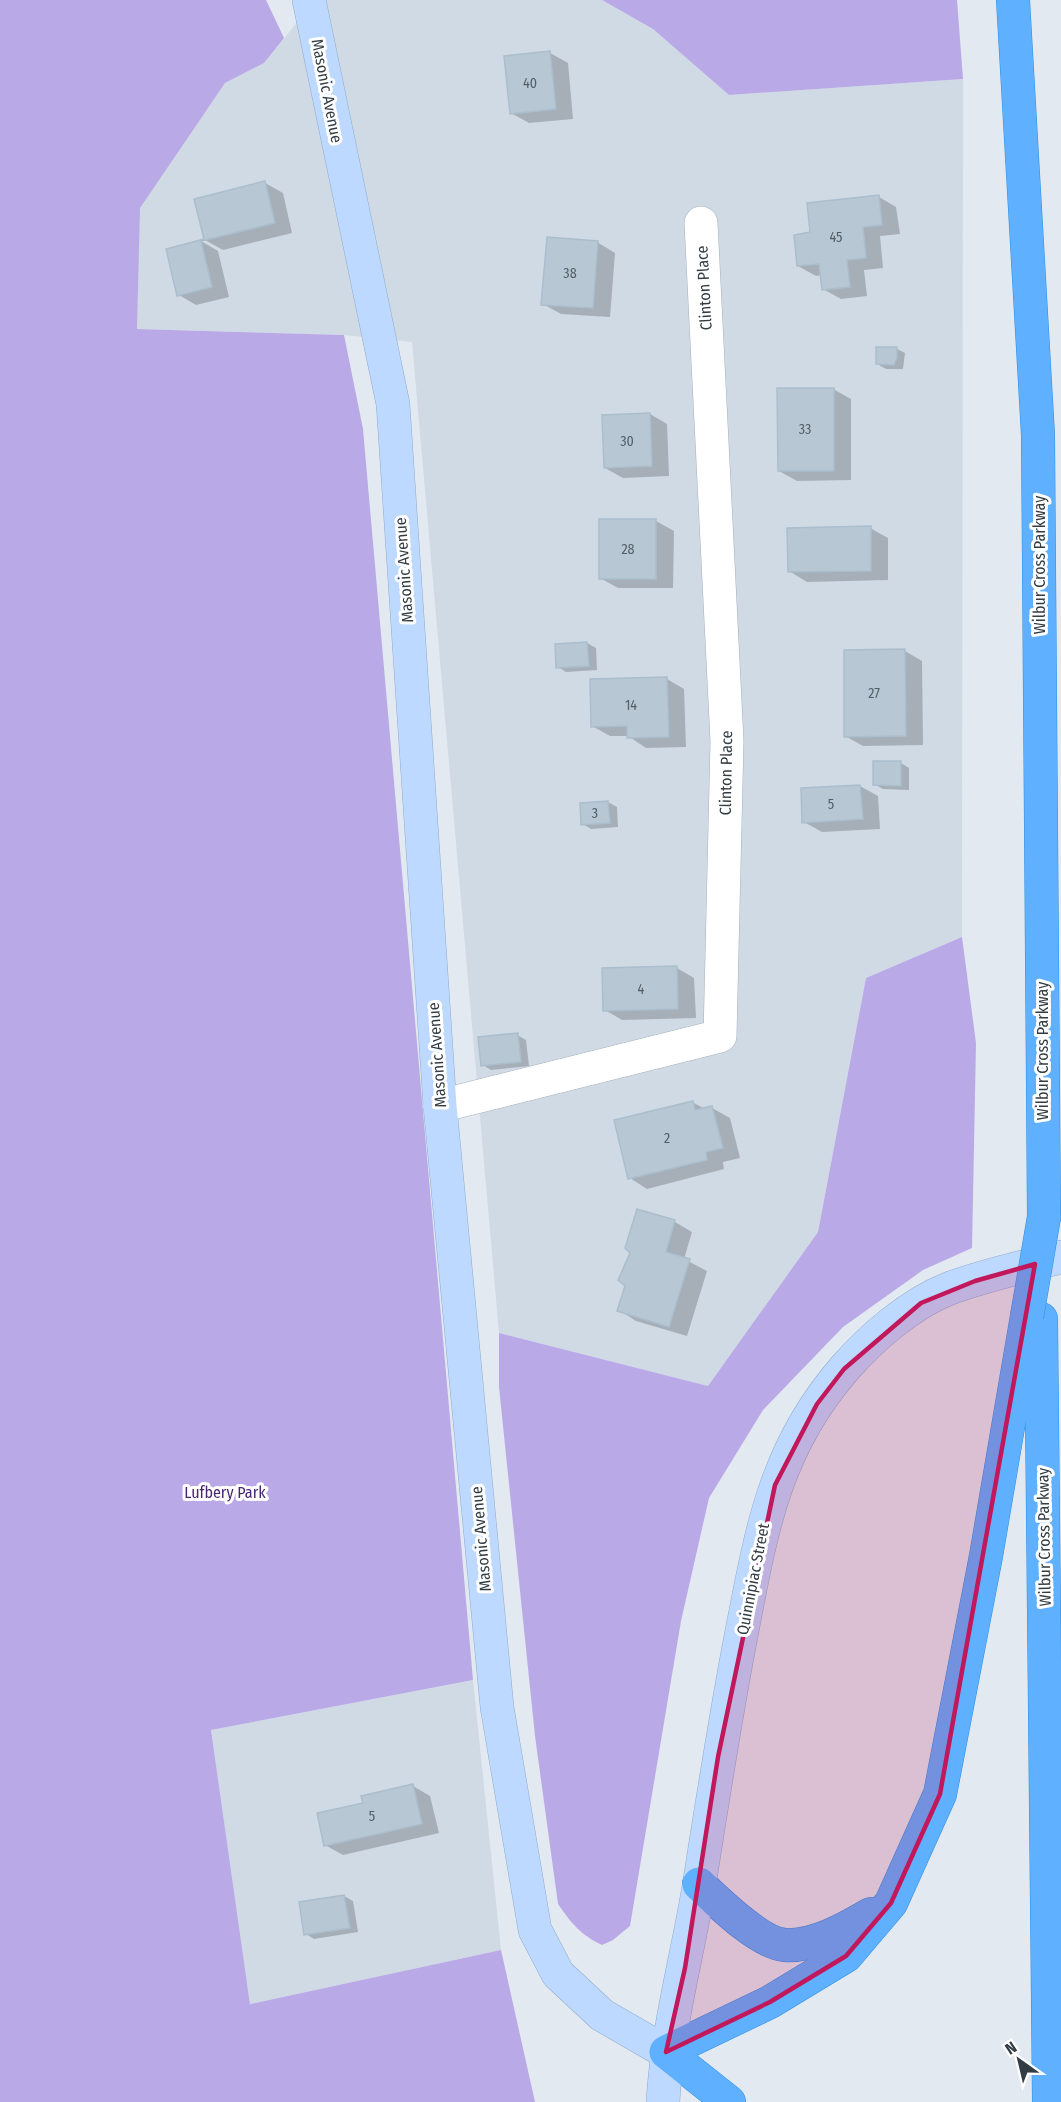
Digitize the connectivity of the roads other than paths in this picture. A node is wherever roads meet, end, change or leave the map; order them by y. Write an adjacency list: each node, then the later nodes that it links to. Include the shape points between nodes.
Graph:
1 (309, 0): 4 (main road, Masonic Avenue, via 393,404)
2 (1013, 0): 6 (highway, Wilbur Cross Parkway, bridge, via 1038,435 1044,1216)
3 (701, 224): 4 (street, Clinton Place, via 727,741 720,1036)
4 (440, 1106): 9 (main road, Masonic Avenue, via 497,1707 535,1930 558,1974 602,2015)
5 (1061, 1257): 7 (main road, Quinnipiac Street, via 946,1290 921,1303 851,1361 788,1455 764,1518 718,1757)
6 (1034, 1315): 8 (highway, via 940,1794); 12 (highway, Wilbur Cross Parkway)
7 (699, 1884): 8 (highway, via 746,1927 784,1945 831,1937); 9 (main road, Quinnipiac Street)
8 (891, 1903): 9 (highway, via 846,1956 770,2002)
9 (666, 2052): 10 (main road, Quinnipiac Street); 11 (highway)
10 (663, 2102)
11 (729, 2102)
12 (1049, 2102)

